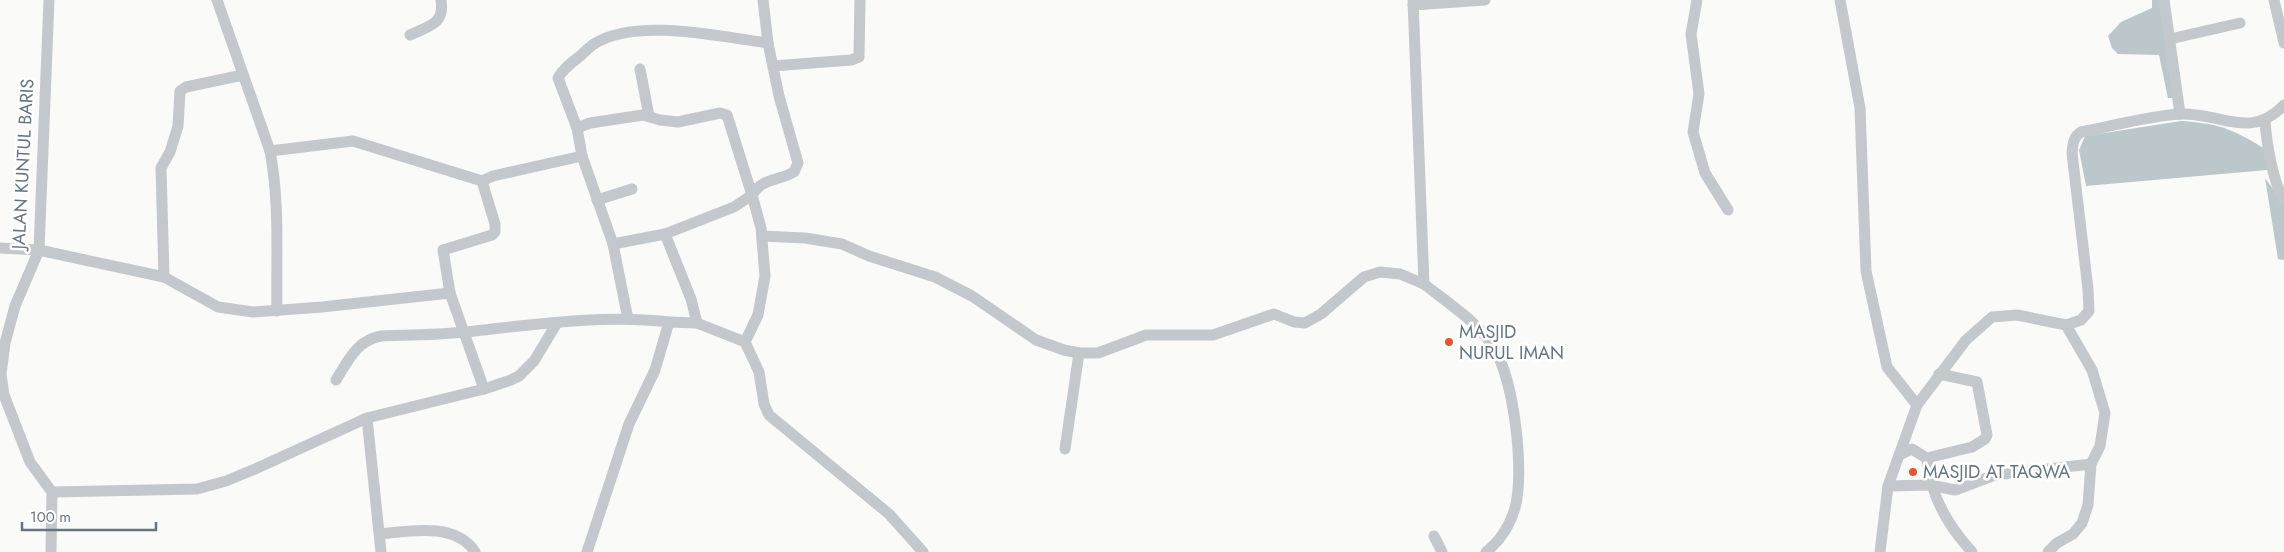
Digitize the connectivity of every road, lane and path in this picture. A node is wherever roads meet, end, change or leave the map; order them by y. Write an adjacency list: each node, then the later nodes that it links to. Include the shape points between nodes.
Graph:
1 (50, 0): 38 (street, JALAN KUNTUL BARIS)
2 (217, 0): 20 (street)
3 (441, 0): 14 (street, via 443,12 440,18)
4 (763, 0): 16 (street)
5 (860, 0): 18 (street, via 859,57)
6 (1485, 0): 11 (street)
7 (1697, 0): 33 (street, via 1691,34 1699,94 1693,132 1705,173)
8 (1840, 0): 54 (street, via 1860,108 1866,271 1887,367)
9 (2164, 0): 15 (street)
10 (2274, 0): 12 (street)
11 (1413, 3): 40 (street)
12 (2281, 18): 17 (street)
13 (2240, 23): 15 (street)
14 (410, 35)
15 (2170, 39): 22 (street)
16 (768, 43): 18 (street); 25 (street, via 692,33 634,31 594,44 558,78)
17 (2284, 43)
18 (773, 66): 30 (street, via 798,163 794,172 764,182)
19 (640, 69): 23 (street)
20 (243, 75): 26 (street); 39 (street, via 186,87 180,92 178,126 161,168)
21 (2284, 106): 24 (street)
22 (2180, 114): 24 (street, via 2245,124); 47 (street, via 2081,132 2074,138 2072,153 2090,306 2081,320)
23 (648, 116): 25 (street, via 600,121); 30 (street, via 678,122 724,114)
24 (2265, 120): 32 (street, via 2275,179)
25 (577, 128): 27 (street)
26 (270, 151): 28 (street, via 353,142); 42 (street, via 274,172)
27 (582, 156): 28 (street); 31 (street)
28 (482, 181): 41 (street, via 495,232 443,250)
29 (632, 188): 31 (street)
30 (752, 195): 34 (street, via 734,207); 35 (street)
31 (597, 200): 36 (street)
32 (2284, 200)
33 (1728, 210)
34 (665, 234): 36 (street); 45 (street)
35 (762, 236): 49 (street, via 765,276 762,298); 50 (street, via 842,244 935,277 972,296 1036,340)
36 (612, 244): 43 (street)
37 (0, 248): 38 (street)
38 (39, 250): 39 (street); 62 (street, JALAN KUNTUL BARIS, via 15,306 1,374 4,395 30,462)
39 (164, 277): 42 (street, via 218,307 253,312)
40 (1424, 284): 50 (street, via 1400,274 1380,272 1364,277 1305,323 1274,314 1212,334 1146,335 1098,353); 71 (street, via 1482,332 1507,376 1514,415 1518,491 1510,522)
41 (450, 293): 42 (street); 48 (street)
42 (277, 311)
43 (628, 319): 44 (street); 46 (street)
44 (669, 322): 45 (street); 68 (street, via 655,370 629,424)
45 (697, 323): 49 (street)
46 (557, 324): 48 (street); 53 (street, via 534,361 519,376)
47 (2066, 325): 51 (street, via 2017,316 1992,317 1966,340); 59 (street, via 2092,370 2105,413 2100,446)
48 (465, 332): 52 (street, via 373,337 354,352); 53 (street)
49 (745, 342): 69 (street, via 759,372 769,415 889,514)
50 (1079, 353): 56 (street)
51 (1939, 374): 54 (street); 58 (street, via 1976,382 1986,435 1982,442 1972,447)
52 (336, 380)
53 (484, 389): 55 (street)
54 (1917, 405): 57 (street)
55 (367, 418): 62 (street, via 256,469 197,489); 63 (street)
56 (1065, 449)
57 (1899, 455): 58 (street, via 1912,449); 61 (street)
58 (1928, 459): 60 (street)
59 (2092, 464): 60 (street, via 1995,475 1955,490); 74 (street, via 2088,505 2082,523 2073,534 2056,543)
60 (1930, 485): 61 (street); 73 (street, via 1955,534)
61 (1888, 486): 72 (street)
62 (52, 492): 65 (street)
63 (380, 534): 66 (street); 67 (street, via 437,531 454,535)
64 (1434, 536): 70 (street)
65 (51, 552)
66 (381, 552)
67 (475, 552)
68 (587, 552)
69 (923, 552)
70 (1442, 552)
71 (1486, 552)
72 (1880, 552)
73 (1972, 552)
74 (2048, 552)

